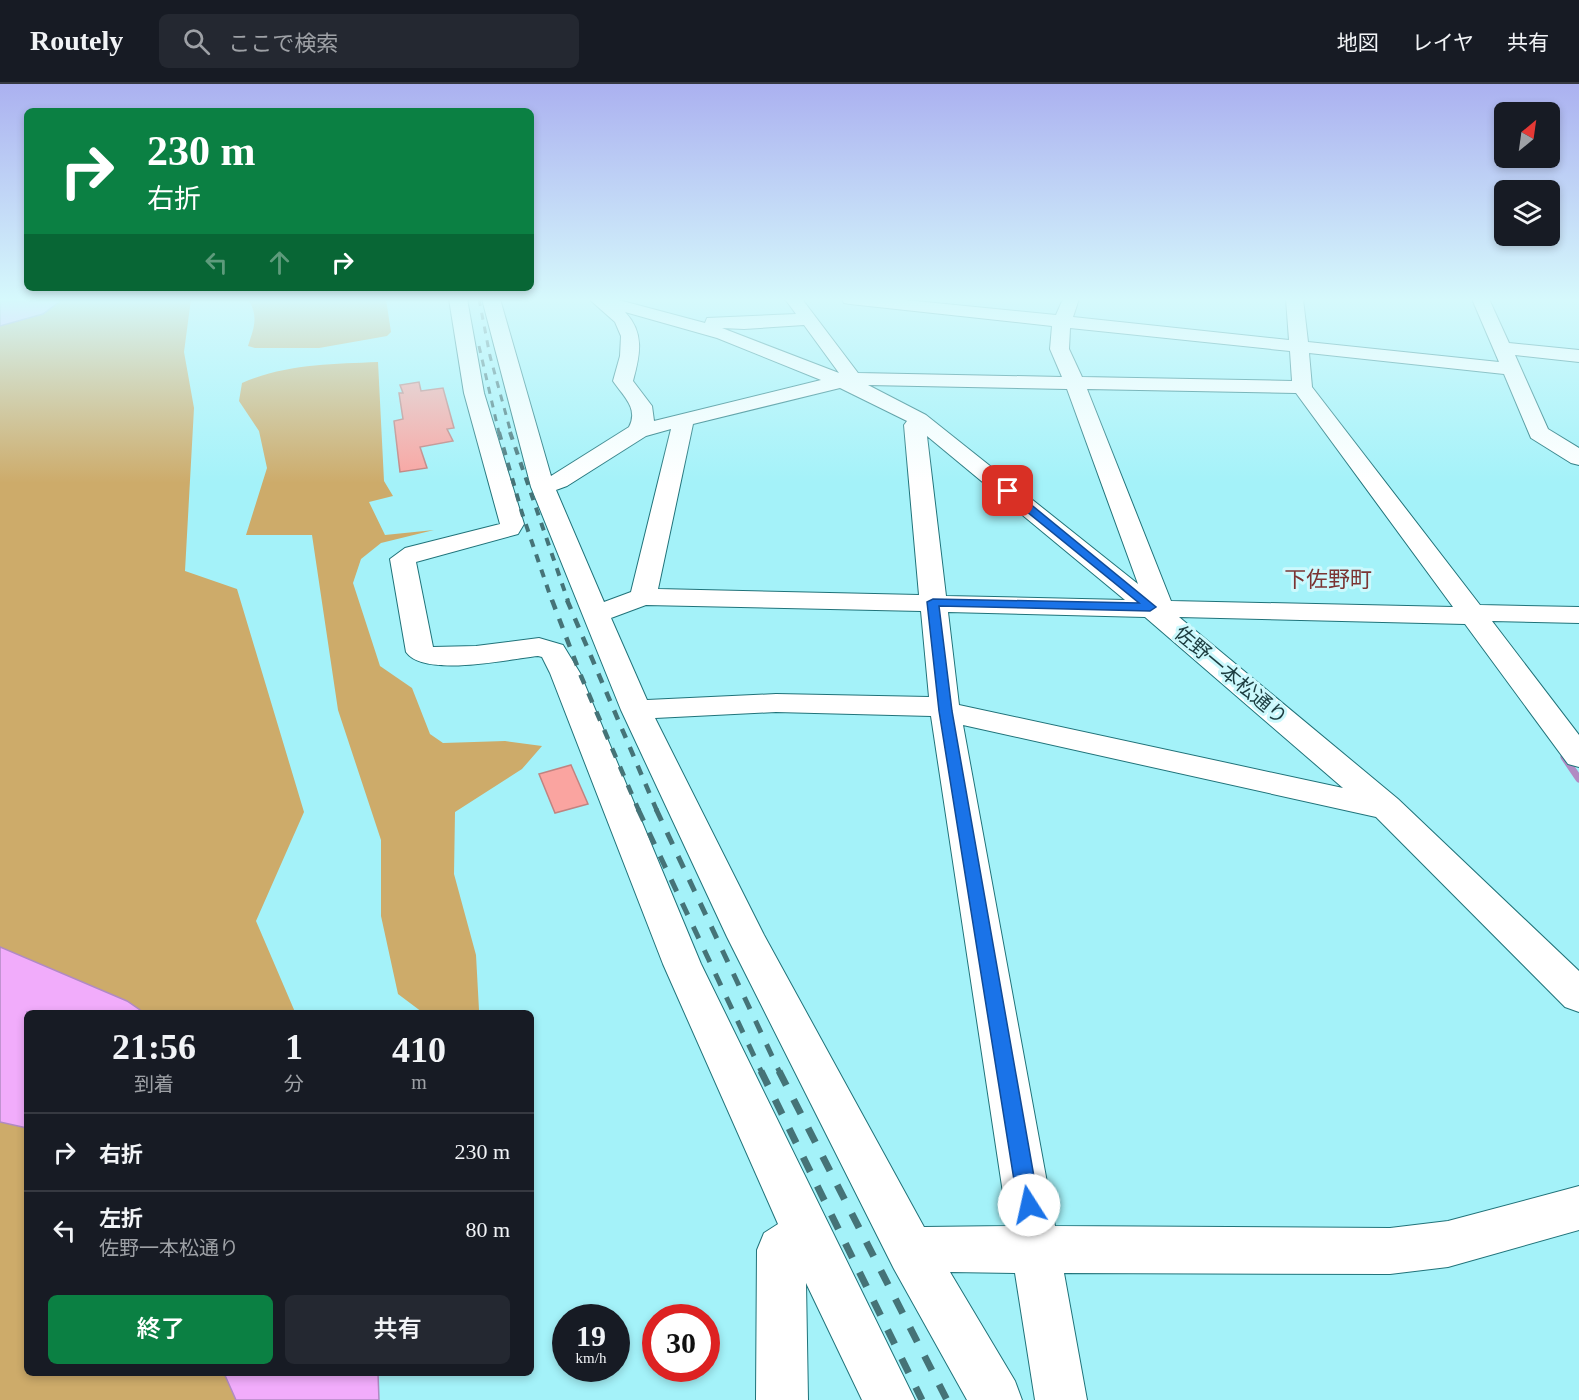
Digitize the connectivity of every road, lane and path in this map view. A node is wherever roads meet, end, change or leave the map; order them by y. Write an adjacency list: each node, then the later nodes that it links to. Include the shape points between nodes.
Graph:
1 (475, 360): 31 (street, via 474,393 512,524 509,529 414,553 403,560 420,652 441,657 539,647 553,651 682,964)
2 (495, 360): 18 (street)
3 (630, 360): 16 (street, via 623,381 644,413)
4 (793, 360): 11 (street)
5 (838, 360): 11 (street, 佐野一本松通り)
6 (1063, 360): 12 (street)
7 (1301, 360): 13 (street)
8 (1432, 360): 10 (street)
9 (1506, 360): 10 (street)
10 (1510, 369): 17 (street, via 1539,433)
11 (851, 383): 12 (street); 14 (street, 佐野一本松通り); 15 (street)
12 (1075, 383): 13 (street); 21 (street)
13 (1302, 387): 24 (street)
14 (919, 419): 20 (street, via 915,425); 21 (street, 佐野一本松通り)
15 (680, 422): 16 (street); 19 (street, via 683,425)
16 (638, 430): 18 (street)
17 (1573, 450)
18 (543, 487): 22 (street)
19 (643, 597): 20 (street); 22 (street)
20 (933, 602): 21 (street); 25 (street)
21 (1155, 607): 24 (street); 28 (street, 佐野一本松通り)
22 (595, 615): 26 (street)
23 (1579, 615): 24 (street)
24 (1472, 616): 27 (street)
25 (945, 709): 26 (street, via 776,703); 28 (street); 32 (street)
26 (636, 710): 33 (street, via 746,937)
27 (1579, 757)
28 (1386, 807): 29 (street, 佐野一本松通り)
29 (1579, 996)
30 (1579, 1208): 32 (street, via 1448,1244 1390,1251)
31 (806, 1232): 34 (street, via 781,1250); 35 (street)
32 (1036, 1251): 33 (street); 37 (street)
33 (911, 1252): 36 (street)
34 (782, 1400)
35 (889, 1400)
36 (996, 1400)
37 (1061, 1400)

